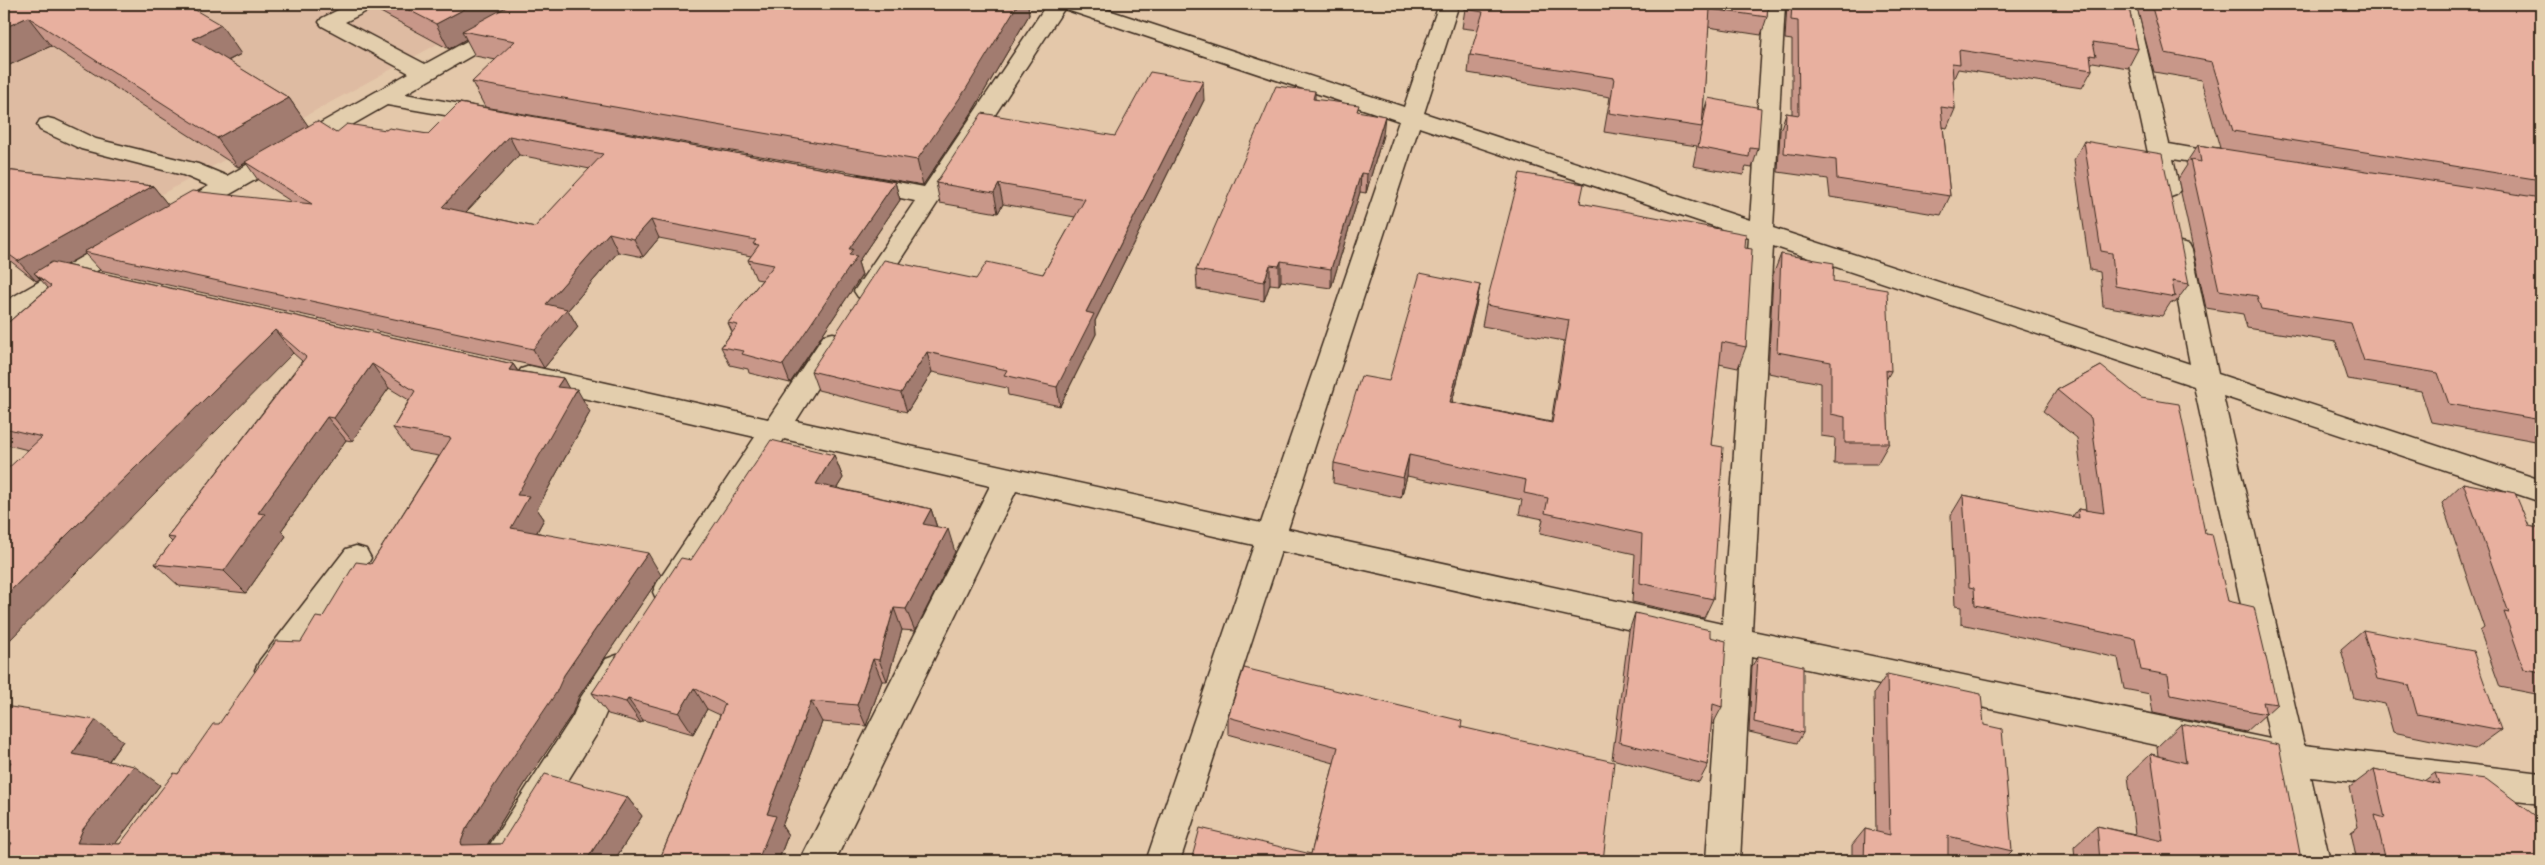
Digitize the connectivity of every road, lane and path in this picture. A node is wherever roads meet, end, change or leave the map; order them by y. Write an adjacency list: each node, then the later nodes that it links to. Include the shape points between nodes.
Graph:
1 (366, 4): 8 (street, via 329,22)
2 (548, 4): 8 (street)
3 (1057, 4): 17 (street)
4 (1070, 4): 10 (street)
5 (1449, 4): 10 (street)
6 (1775, 4): 18 (street)
7 (2126, 4): 13 (street)
8 (425, 73): 9 (street)
9 (382, 97): 11 (street); 16 (street)
10 (1412, 116): 18 (street); 28 (street)
11 (509, 120)
12 (48, 125): 16 (street, via 89,144 190,169)
13 (2159, 150): 14 (street); 24 (street)
14 (2248, 164)
15 (843, 180): 17 (street)
16 (228, 185): 19 (street)
17 (931, 196): 25 (street)
18 (1760, 233): 24 (street); 31 (street)
19 (59, 280): 20 (street); 21 (street); 22 (street)
20 (108, 282)
21 (4, 296)
22 (4, 314)
23 (504, 370): 25 (street)
24 (2206, 381): 27 (street); 34 (street)
25 (775, 428): 26 (street); 30 (street)
26 (1008, 478): 28 (street); 39 (street)
27 (2541, 491)
28 (1272, 537): 31 (street); 40 (street)
29 (356, 558): 33 (street)
30 (656, 610)
31 (1738, 641): 34 (street); 41 (street)
32 (630, 650): 38 (street)
33 (256, 690)
34 (2291, 759): 35 (street); 42 (street)
35 (2468, 782): 36 (street); 37 (street)
36 (2541, 789)
37 (2512, 815)
38 (499, 861)
39 (817, 861)
40 (1163, 861)
41 (1723, 861)
42 (2313, 861)

